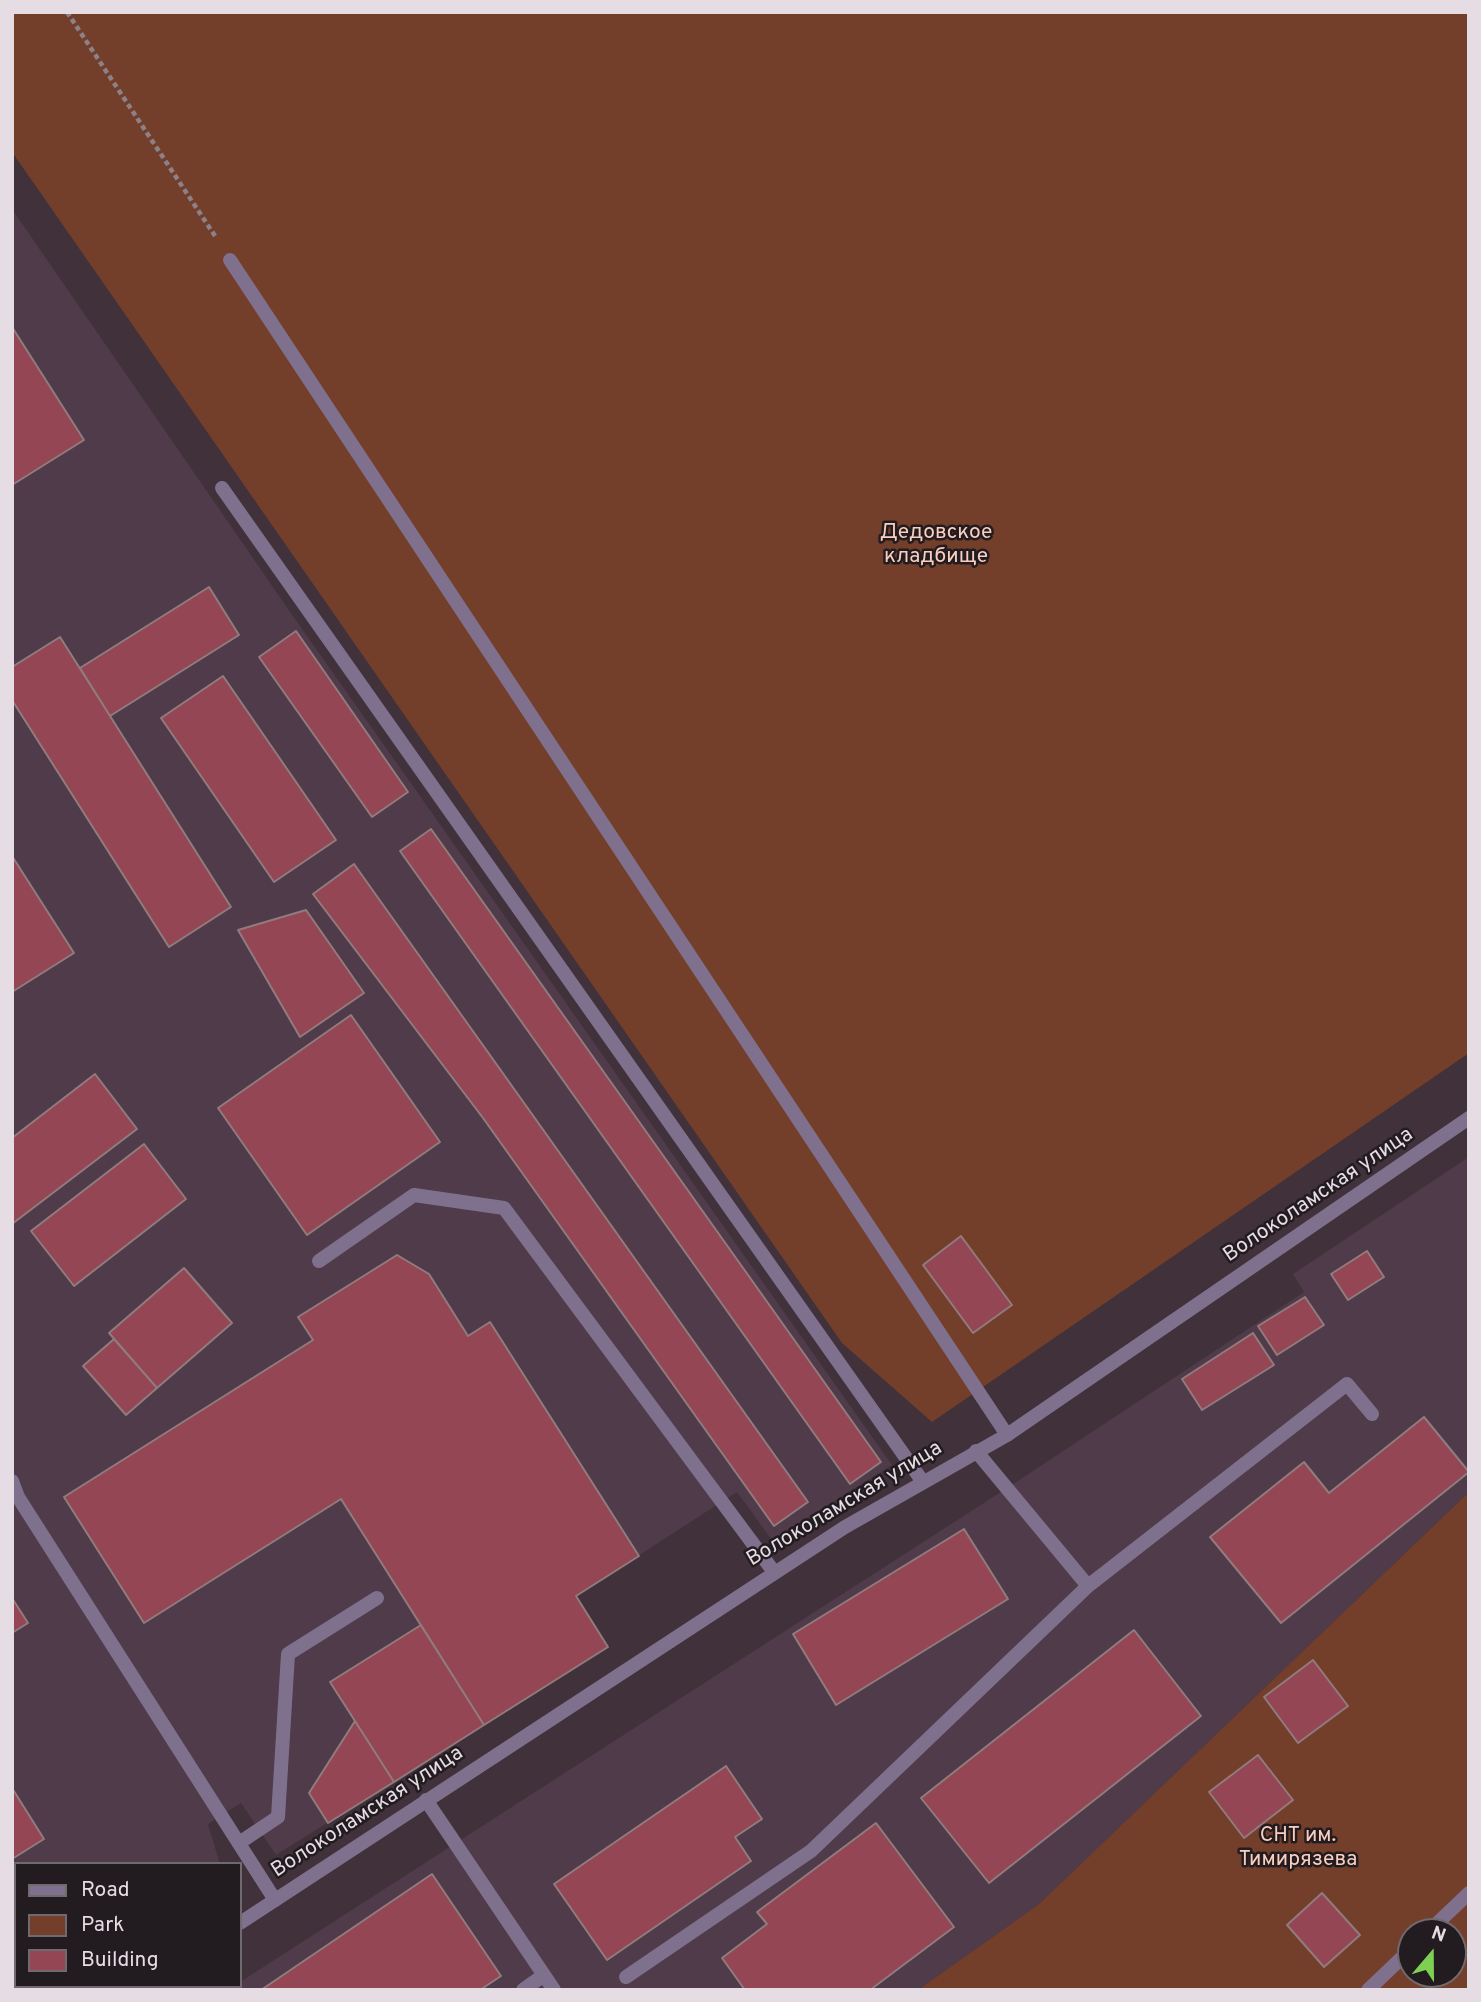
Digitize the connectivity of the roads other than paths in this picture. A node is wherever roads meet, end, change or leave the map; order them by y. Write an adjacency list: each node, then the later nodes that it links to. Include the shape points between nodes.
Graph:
1 (230, 260): 6 (street)
2 (222, 488): 9 (street)
3 (1469, 1118): 6 (street, Волоколамская улица)
4 (319, 1261): 10 (street, via 414,1195 504,1208)
5 (1372, 1414): 11 (street, via 1347,1384)
6 (1007, 1435): 7 (street, Волоколамская улица)
7 (976, 1451): 9 (street, Волоколамская улица); 11 (street)
8 (12, 1481): 14 (street)
9 (923, 1482): 10 (street, Волоколамская улица)
10 (774, 1572): 13 (street, Волоколамская улица)
11 (1088, 1586): 21 (street, via 811,1851)
12 (377, 1598): 14 (street, via 288,1654 278,1817)
13 (426, 1800): 16 (street, Волоколамская улица); 20 (street)
14 (239, 1843): 16 (street)
15 (1469, 1893): 17 (street)
16 (275, 1899): 18 (street, Волоколамская улица)
17 (1443, 1918)
18 (242, 1922)
19 (1397, 1962): 24 (street)
20 (544, 1975): 22 (street); 23 (street)
21 (626, 1977)
22 (523, 1990)
23 (554, 1990)
24 (1368, 1990)

